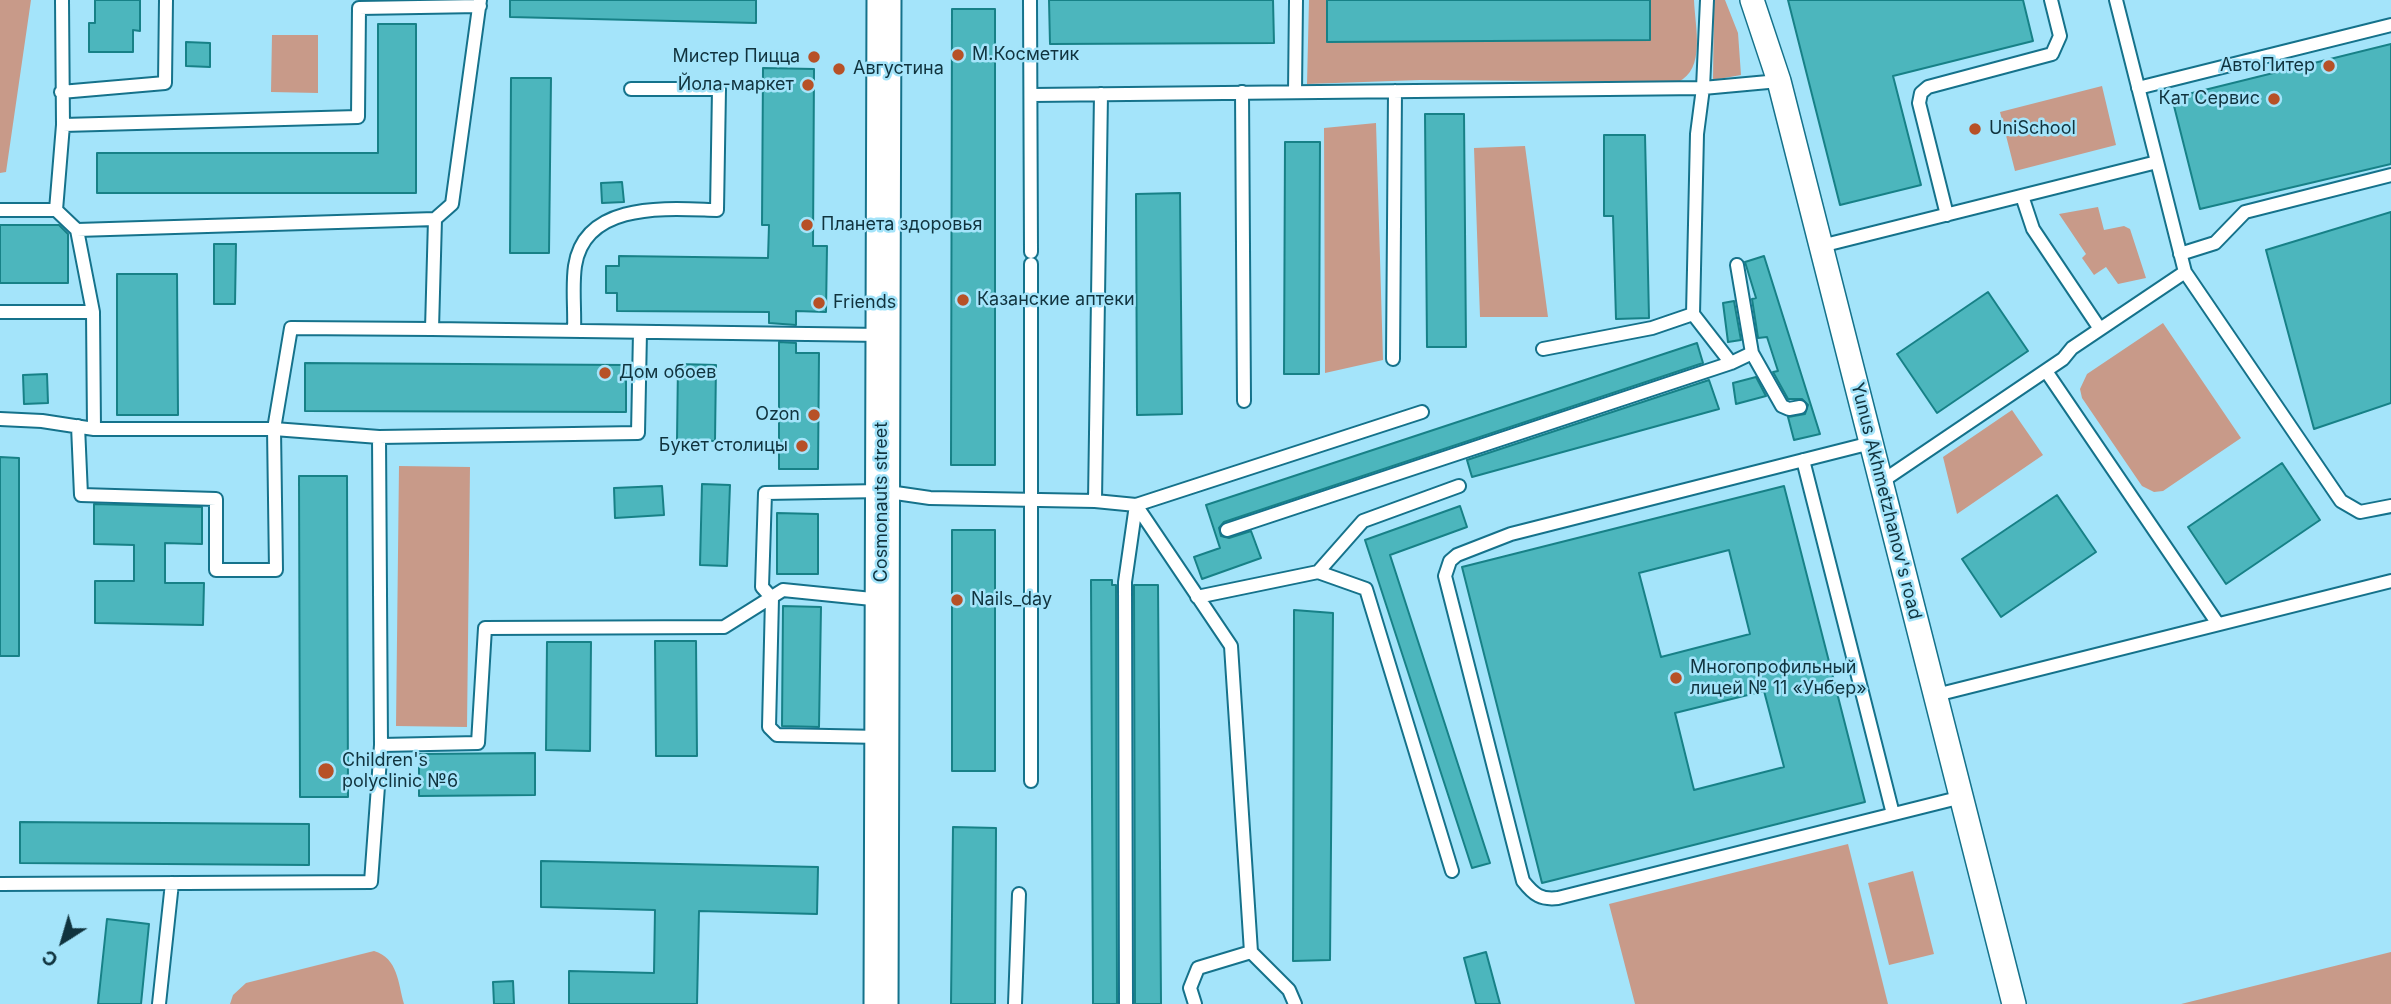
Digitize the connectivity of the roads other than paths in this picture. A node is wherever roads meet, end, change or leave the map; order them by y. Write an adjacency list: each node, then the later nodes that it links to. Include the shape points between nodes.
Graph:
1 (62, 0): 17 (lane)
2 (166, 0): 17 (lane, via 165,83)
3 (884, 0): 42 (street, Cosmonauts street)
4 (1030, 0): 21 (lane)
5 (1296, 0): 19 (lane)
6 (1707, 0): 13 (lane)
7 (1752, 0): 12 (street, Yunus Akhmetzhanov's road)
8 (2051, 0): 28 (lane, via 2060,36 2052,54 1928,87 1920,96)
9 (2116, 0): 14 (lane)
10 (480, 3): 22 (lane, via 359,8 358,117); 29 (lane, via 452,204)
11 (2391, 25): 14 (lane)
12 (1779, 80): 13 (lane); 31 (street, Yunus Akhmetzhanov's road)
13 (1703, 88): 16 (lane); 37 (lane, via 1696,134)
14 (2138, 88): 23 (lane)
15 (631, 89): 40 (lane, via 719,89 718,210 646,209 608,220 585,240 575,264)
16 (1395, 91): 19 (lane); 45 (lane)
17 (61, 92): 22 (lane)
18 (1242, 92): 19 (lane); 20 (lane); 48 (lane)
19 (1295, 92)
20 (1101, 94): 21 (lane); 62 (lane)
21 (1032, 95): 61 (lane)
22 (63, 124): 27 (lane)
23 (2157, 162): 25 (lane); 32 (lane)
24 (2391, 175): 32 (lane, via 2245,212 2216,243)
25 (2022, 196): 28 (lane); 39 (lane, via 2033,229)
26 (0, 210): 27 (lane)
27 (57, 211): 30 (lane)
28 (1947, 215): 31 (lane)
29 (435, 219): 30 (lane); 38 (lane)
30 (77, 230): 36 (lane)
31 (1821, 246): 56 (street, Yunus Akhmetzhanov's road)
32 (2180, 254): 34 (lane)
33 (1737, 265): 44 (lane)
34 (2185, 272): 39 (lane); 64 (lane, via 2341,501 2360,512)
35 (0, 312): 36 (lane)
36 (93, 312): 53 (lane)
37 (1693, 314): 43 (lane, via 1652,328); 46 (lane)
38 (432, 329): 40 (lane); 54 (lane, via 290,328)
39 (2100, 329): 47 (lane)
40 (574, 331): 41 (lane)
41 (640, 332): 42 (lane); 55 (lane, via 638,433)
42 (883, 335): 60 (street, Cosmonauts street)
43 (1543, 349)
44 (1752, 353): 46 (lane); 49 (lane, via 1783,406)
45 (1394, 359)
46 (1731, 363): 65 (lane)
47 (2046, 371): 58 (lane); 71 (lane)
48 (1244, 401)
49 (1800, 407)
50 (1422, 412): 63 (lane)
51 (0, 419): 52 (lane)
52 (78, 426): 53 (lane); 54 (lane, via 81,495 216,499 216,570 276,570)
53 (94, 429): 54 (lane)
54 (274, 429): 55 (lane)
55 (379, 437): 74 (lane)
56 (1871, 443): 57 (lane); 58 (street, Yunus Akhmetzhanov's road)
57 (1804, 460): 77 (lane); 77 (lane, via 1511,534 1457,555 1446,576 1455,616 1523,881 1533,894 1558,898)
58 (1881, 482): 72 (street, Yunus Akhmetzhanov's road)
59 (1459, 486): 66 (lane, via 1363,521)
60 (882, 491): 61 (lane, via 930,498); 69 (lane, via 765,493 762,587); 70 (street, Cosmonauts street)
61 (1030, 501): 62 (lane); 75 (lane)
62 (1096, 501): 63 (lane)
63 (1136, 505): 68 (lane); 86 (lane, via 1125,582)
64 (2391, 506)
65 (1227, 530)
66 (1318, 572): 68 (lane); 78 (lane, via 1366,589)
67 (2391, 581): 71 (lane)
68 (1197, 597): 82 (lane, via 1231,646)
69 (772, 598): 70 (lane, via 783,590); 73 (lane, via 769,727 777,735); 74 (lane, via 724,627 485,628 478,743)
70 (882, 600): 73 (street, Cosmonauts street)
71 (2218, 624): 72 (lane)
72 (1936, 695): 76 (street, Yunus Akhmetzhanov's road)
73 (882, 737): 84 (street, Cosmonauts street)
74 (381, 745): 79 (lane, via 371,882)
75 (1031, 781)
76 (1962, 797): 77 (lane); 89 (street, Yunus Akhmetzhanov's road)
77 (1893, 814)
78 (1452, 871)
79 (172, 883): 80 (lane); 83 (lane)
80 (0, 884)
81 (1019, 894): 85 (lane)
82 (1251, 952): 87 (lane, via 1198,968 1190,988); 88 (lane, via 1289,990)
83 (159, 1004)
84 (881, 1004)
85 (1015, 1004)
86 (1126, 1004)
87 (1195, 1004)
88 (1295, 1004)
89 (2014, 1004)

